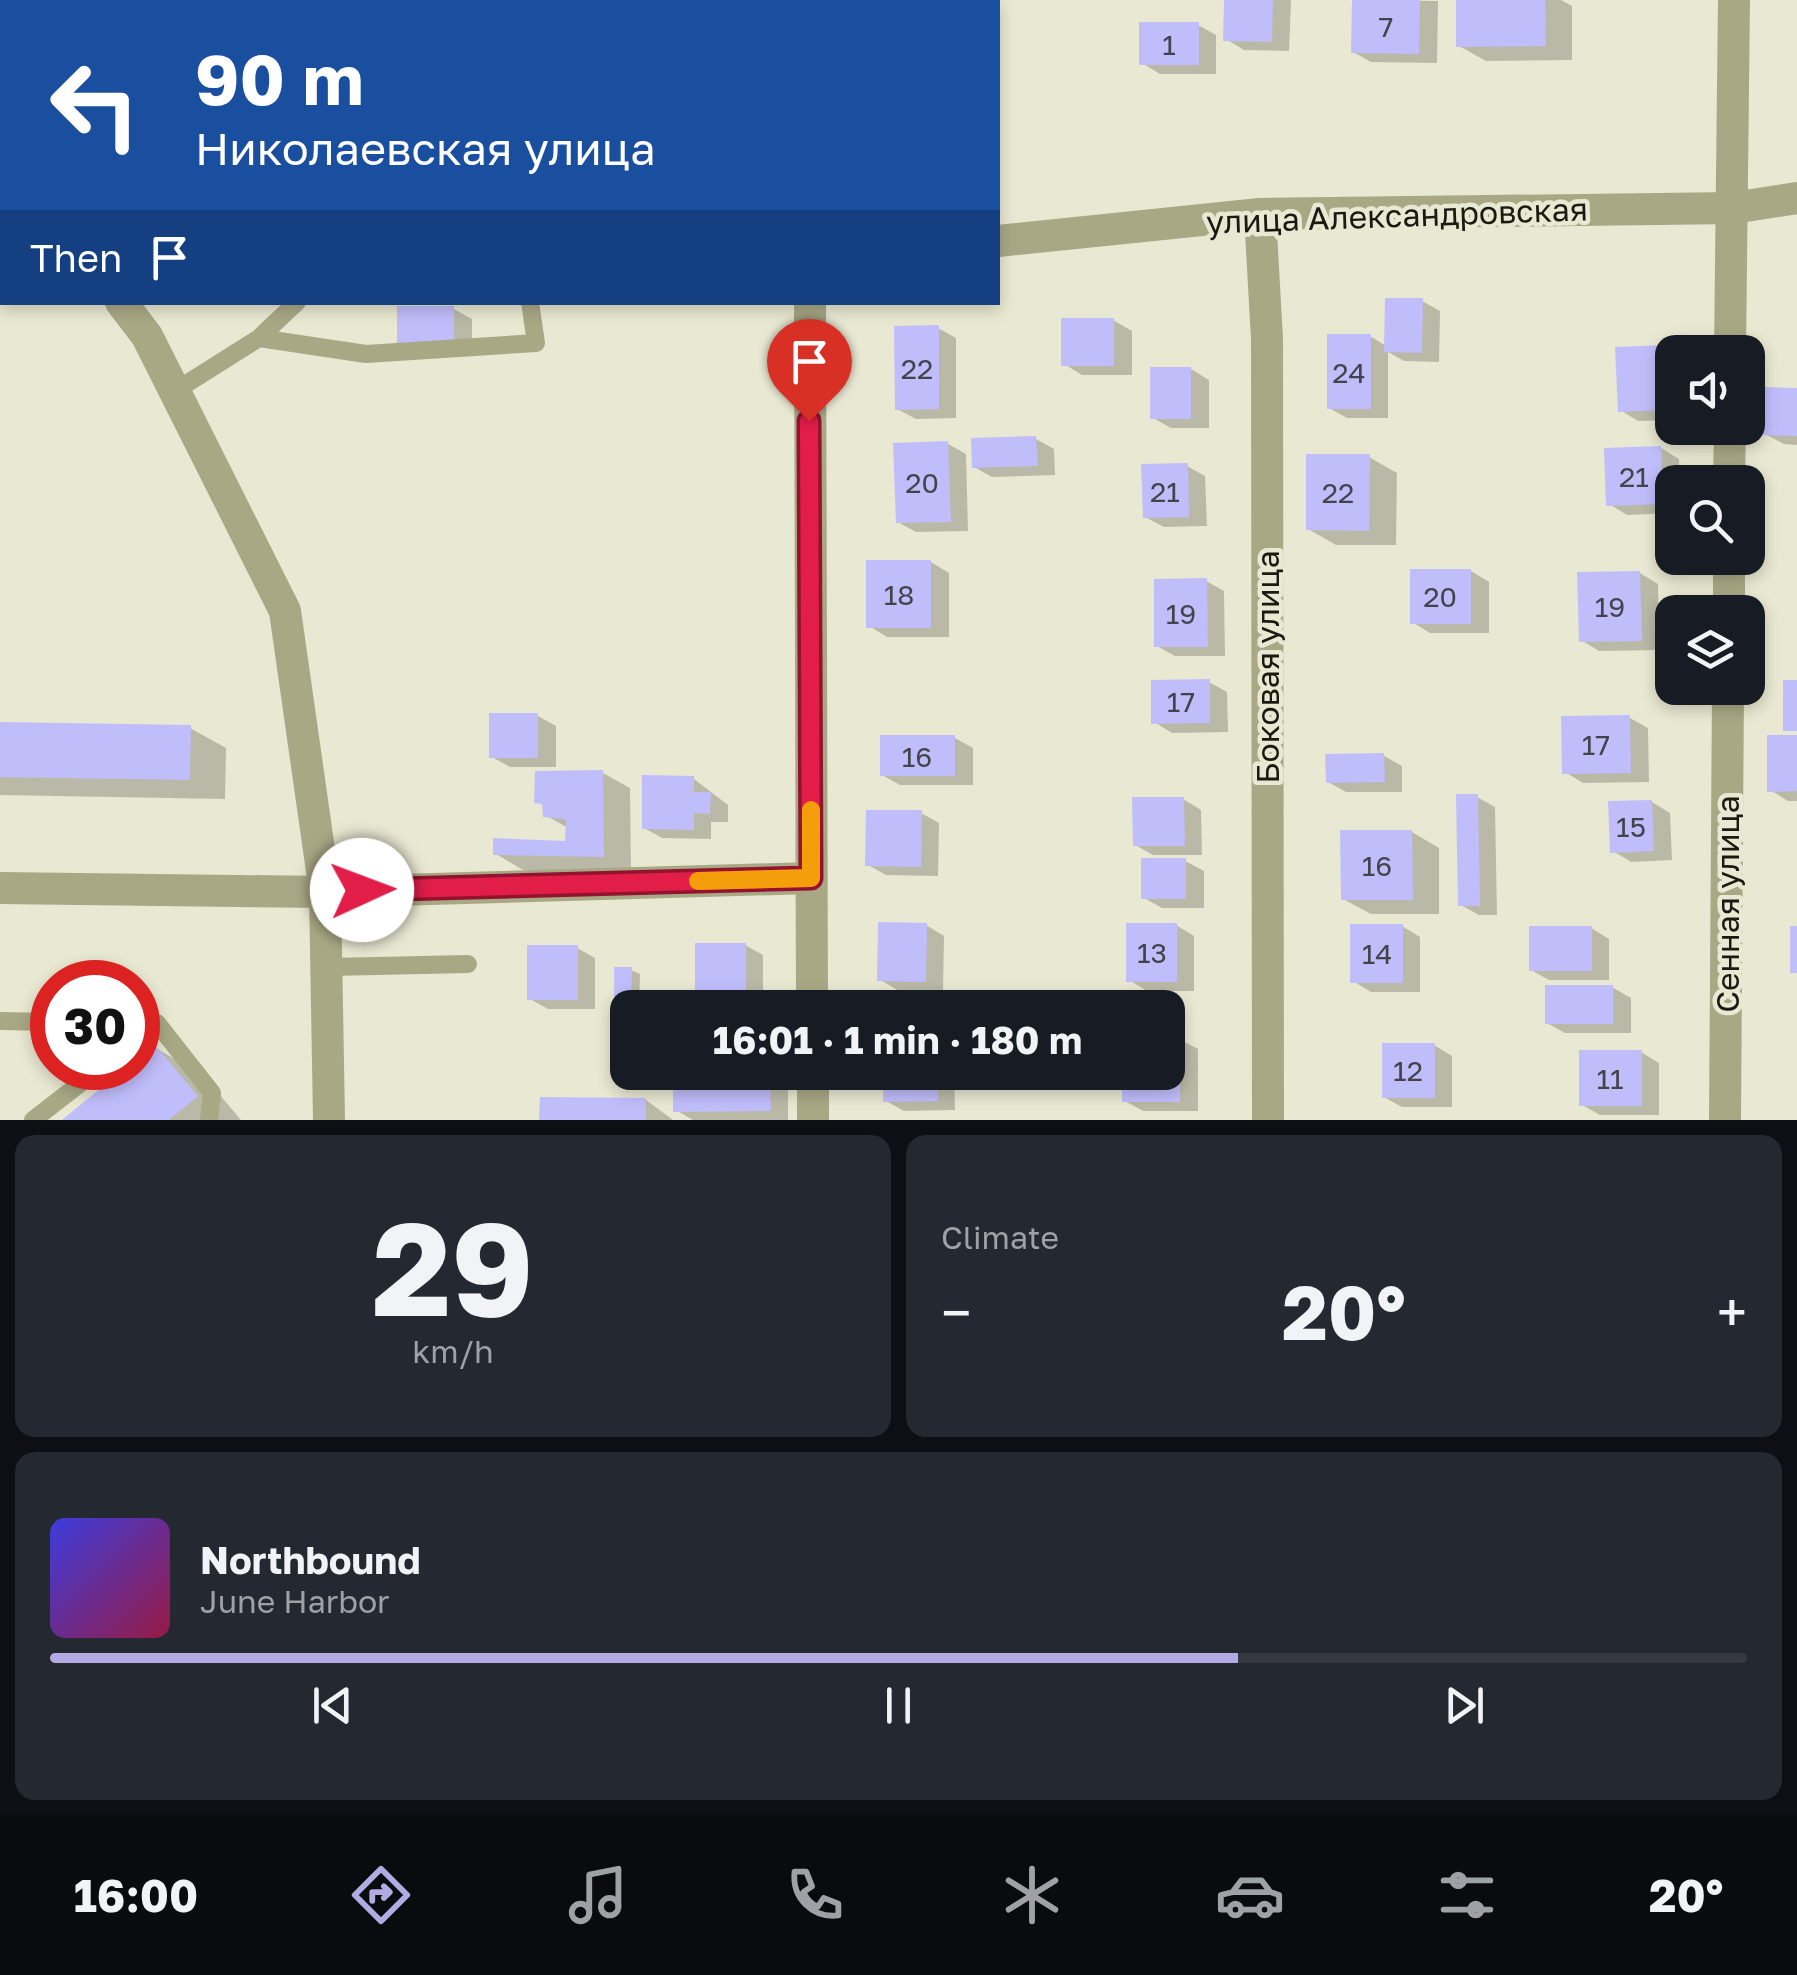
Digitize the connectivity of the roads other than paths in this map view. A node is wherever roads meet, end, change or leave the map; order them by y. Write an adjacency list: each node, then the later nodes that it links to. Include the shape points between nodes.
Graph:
1 (1734, 0): 3 (street)
2 (1797, 198): 3 (street, улица Александровская)
3 (1733, 208): 4 (street, улица Александровская); 10 (street)
4 (1260, 214): 5 (street, улица Александровская); 29 (street, Боковая улица)
5 (1000, 241)
6 (123, 305): 12 (street)
7 (294, 305): 11 (lane)
8 (530, 305): 11 (lane, via 536,342 366,354)
9 (809, 305): 14 (street)
10 (1730, 335)
11 (259, 338): 12 (lane)
12 (175, 391): 16 (street, via 285,611)
13 (1728, 705): 30 (street, Сенная улица)
14 (811, 878): 16 (street); 19 (street)
15 (0, 888): 16 (street)
16 (325, 892): 18 (street)
17 (468, 964): 18 (lane)
18 (329, 967): 27 (street)
19 (812, 990)
20 (0, 1021): 21 (lane)
21 (30, 1022)
22 (160, 1027): 26 (lane, via 212,1094)
23 (71, 1090): 25 (lane)
24 (813, 1090): 28 (street)
25 (32, 1120)
26 (209, 1120)
27 (329, 1120)
28 (813, 1120)
29 (1268, 1120)
30 (1725, 1120)

